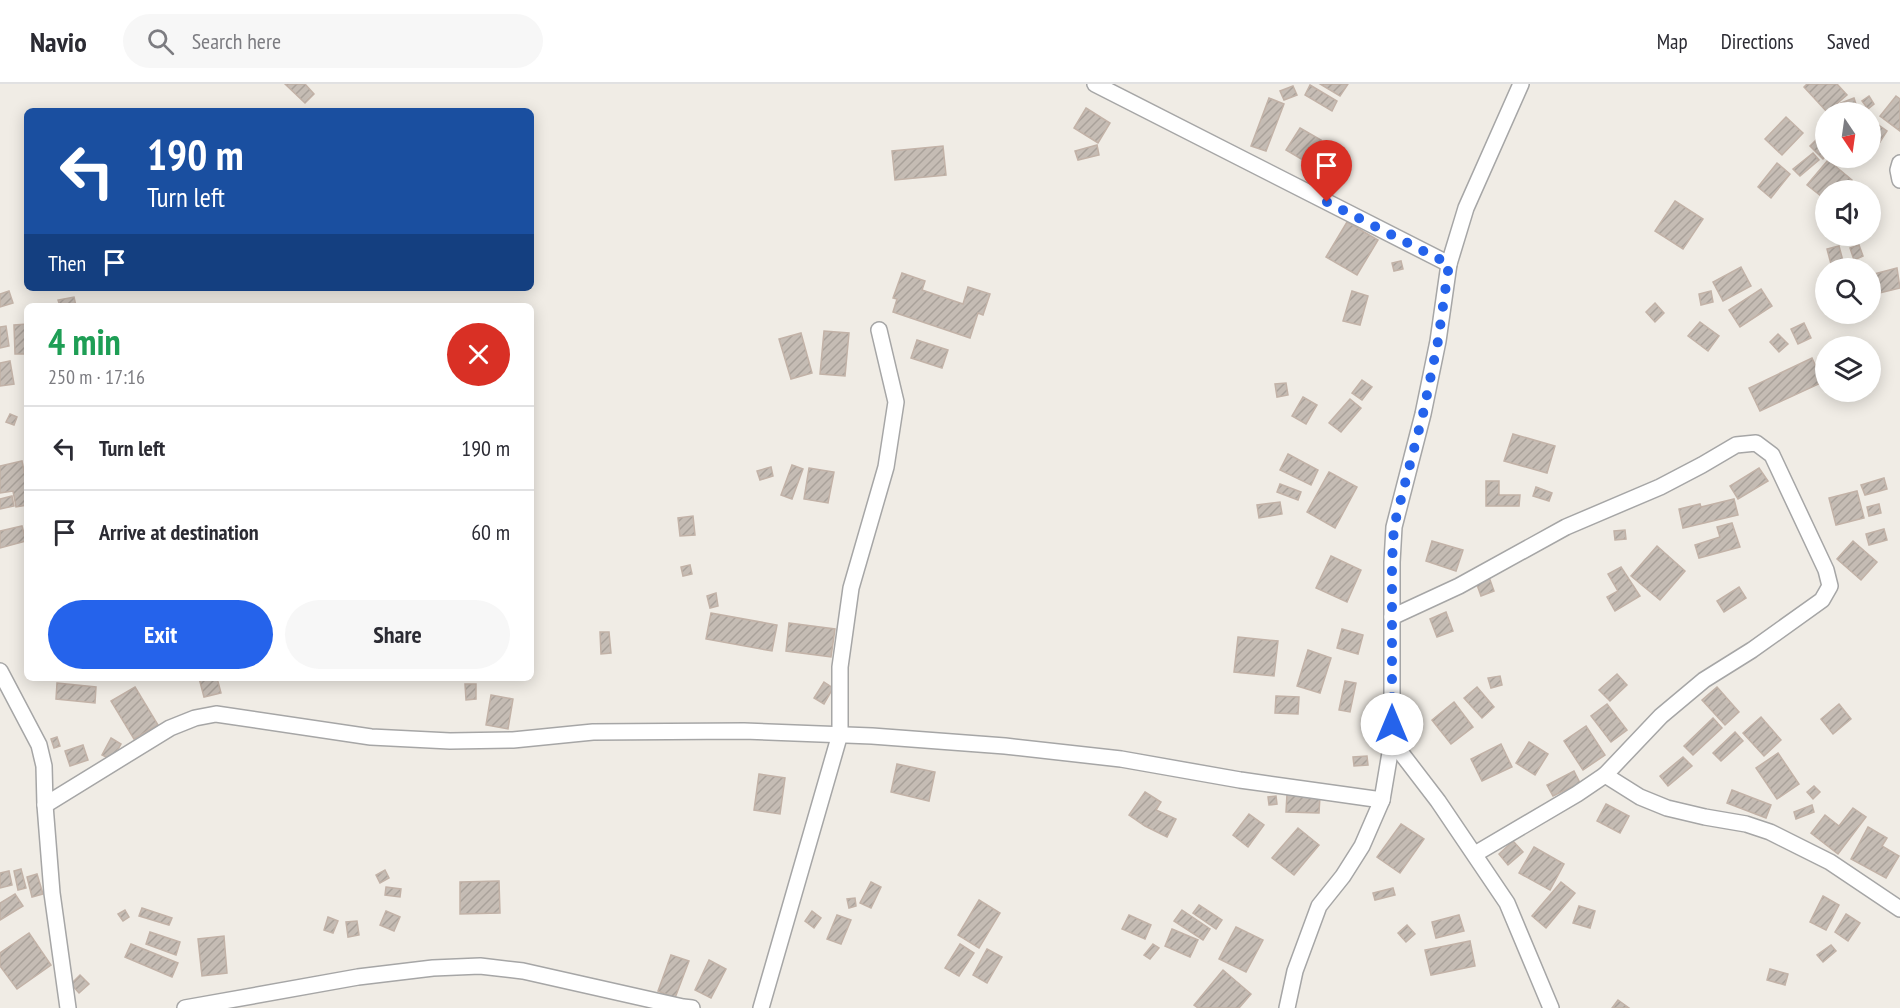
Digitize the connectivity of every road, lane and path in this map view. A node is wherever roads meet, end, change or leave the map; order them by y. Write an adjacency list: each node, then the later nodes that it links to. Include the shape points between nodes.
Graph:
1 (1095, 84): 5 (street)
2 (1521, 84): 5 (street, via 1466,208)
3 (1900, 163): 4 (street)
4 (1900, 180)
5 (1449, 264): 7 (street, via 1423,414 1394,526)
6 (879, 330): 9 (street, via 896,402 886,467 851,588 840,667)
7 (1392, 617): 10 (street); 11 (street, via 1736,445 1756,443 1772,455 1830,586 1822,600 1687,694)
8 (0, 671): 13 (street, via 39,745)
9 (840, 734): 12 (street, via 1121,759); 13 (street, via 593,732 450,741 371,737 216,714 170,728); 19 (street)
10 (1392, 741): 12 (street); 14 (street)
11 (1605, 775): 14 (street); 15 (street, via 1666,808 1770,832 1830,862)
12 (1382, 800): 20 (street, via 1362,846 1319,906 1295,971)
13 (45, 804): 16 (street, via 52,893)
14 (1475, 854): 21 (street, via 1507,903)
15 (1900, 909)
16 (68, 1008)
17 (184, 1008): 18 (street, via 358,977 480,966 523,971)
18 (692, 1008)
19 (761, 1008)
20 (1287, 1008)
21 (1551, 1008)

